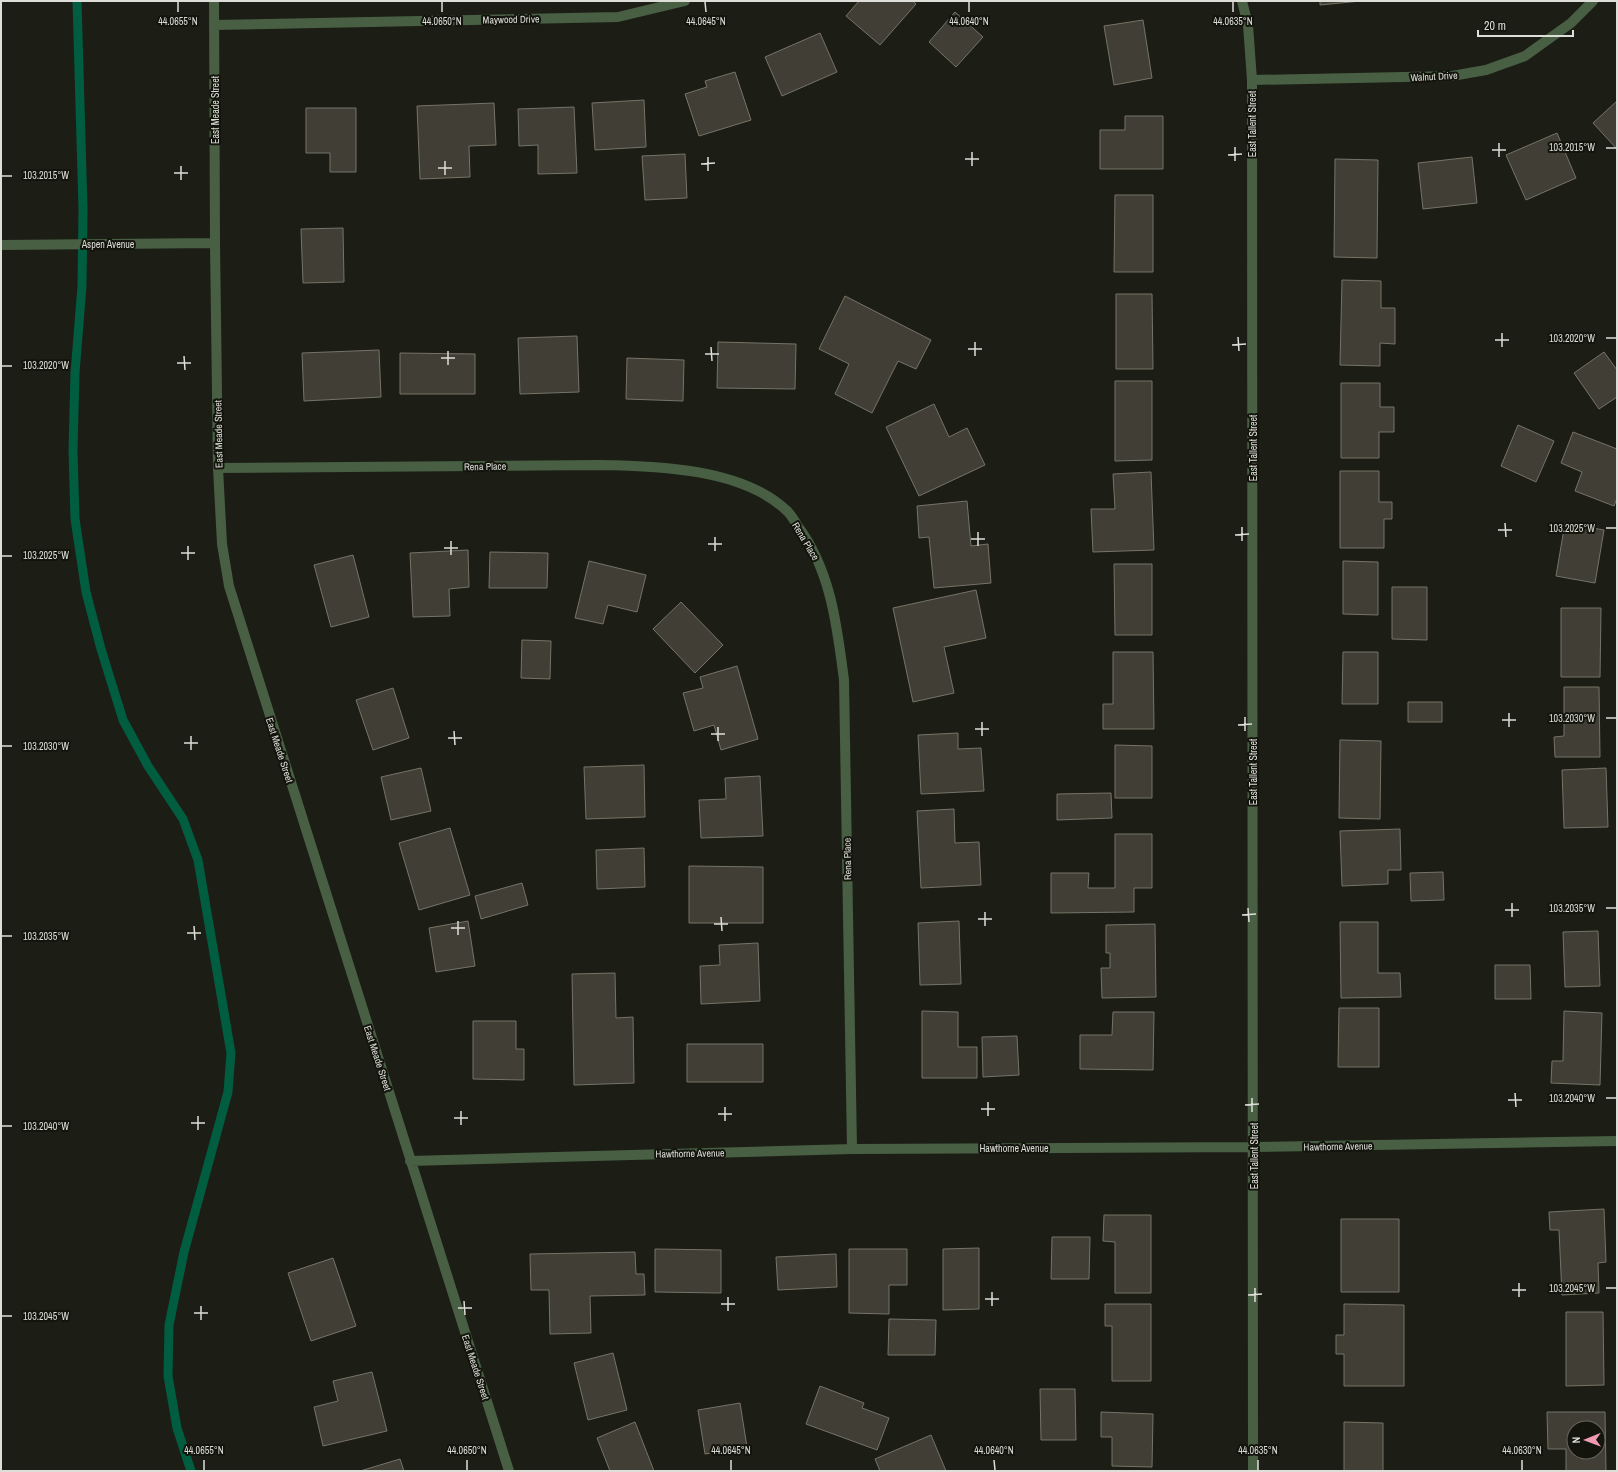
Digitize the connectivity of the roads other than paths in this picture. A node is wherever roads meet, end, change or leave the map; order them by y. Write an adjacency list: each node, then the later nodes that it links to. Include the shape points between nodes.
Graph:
1 (214, 1): 5 (street, East Meade Street)
2 (685, 1): 5 (street, Maywood Drive, via 618,17)
3 (1242, 1): 6 (street, East Tallent Street, via 1248,24)
4 (1593, 1): 6 (street, Walnut Drive, via 1572,23 1525,56 1486,70 1452,76)
5 (214, 26): 7 (street, East Meade Street)
6 (1252, 80): 11 (street, East Tallent Street)
7 (215, 243): 8 (street, Aspen Avenue); 9 (street, East Meade Street)
8 (1, 245)
9 (218, 468): 12 (street, Rena Place, via 650,466 691,471 734,481 764,493 787,511 804,534 828,586 844,680); 13 (street, East Meade Street, via 222,544 230,586)
10 (1617, 1141): 11 (street, Hawthorne Avenue)
11 (1254, 1147): 12 (street, Hawthorne Avenue); 15 (street, East Tallent Street)
12 (852, 1149): 13 (street, Hawthorne Avenue)
13 (410, 1161): 14 (street, East Meade Street)
14 (509, 1471)
15 (1253, 1471)

